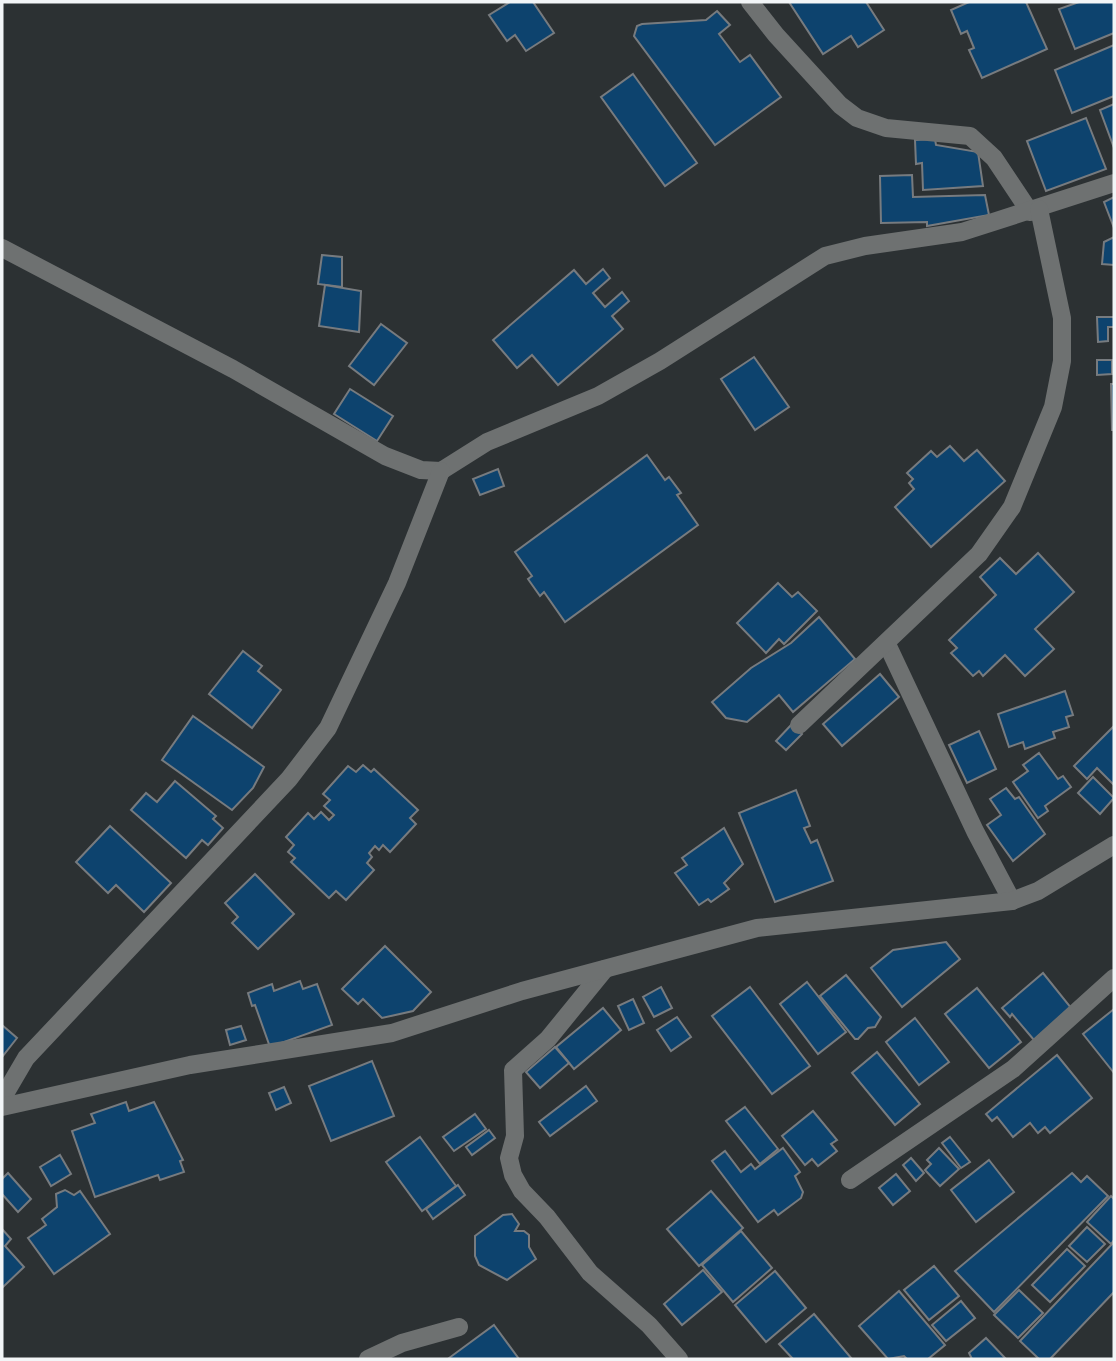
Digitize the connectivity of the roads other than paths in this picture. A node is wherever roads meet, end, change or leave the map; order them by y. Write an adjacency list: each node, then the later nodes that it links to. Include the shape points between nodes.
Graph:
1 (750, 2): 3 (street, via 840,105 857,118 886,128 970,136 994,158)
2 (1114, 183): 3 (street)
3 (1034, 211): 5 (street, via 962,232 825,256 598,396 487,442); 6 (street, via 1062,318 1062,360 1053,407 1013,507 979,554)
4 (2, 248): 5 (street, via 233,369 385,456 421,470)
5 (441, 471): 12 (street, via 397,583 328,728 289,779 26,1058)
6 (887, 644): 7 (street); 9 (street)
7 (799, 725)
8 (1114, 845): 9 (street, via 1038,891)
9 (1012, 901): 10 (street, via 757,928)
10 (605, 969): 13 (street, via 392,1033 190,1065); 17 (street, via 548,1039 513,1070 516,1136 509,1158 522,1191 590,1273 649,1325)
11 (1114, 978): 14 (street, via 1013,1069)
12 (2, 1100)
13 (2, 1107)
14 (850, 1180)
15 (459, 1326): 16 (street)
16 (368, 1359)
17 (679, 1359)

